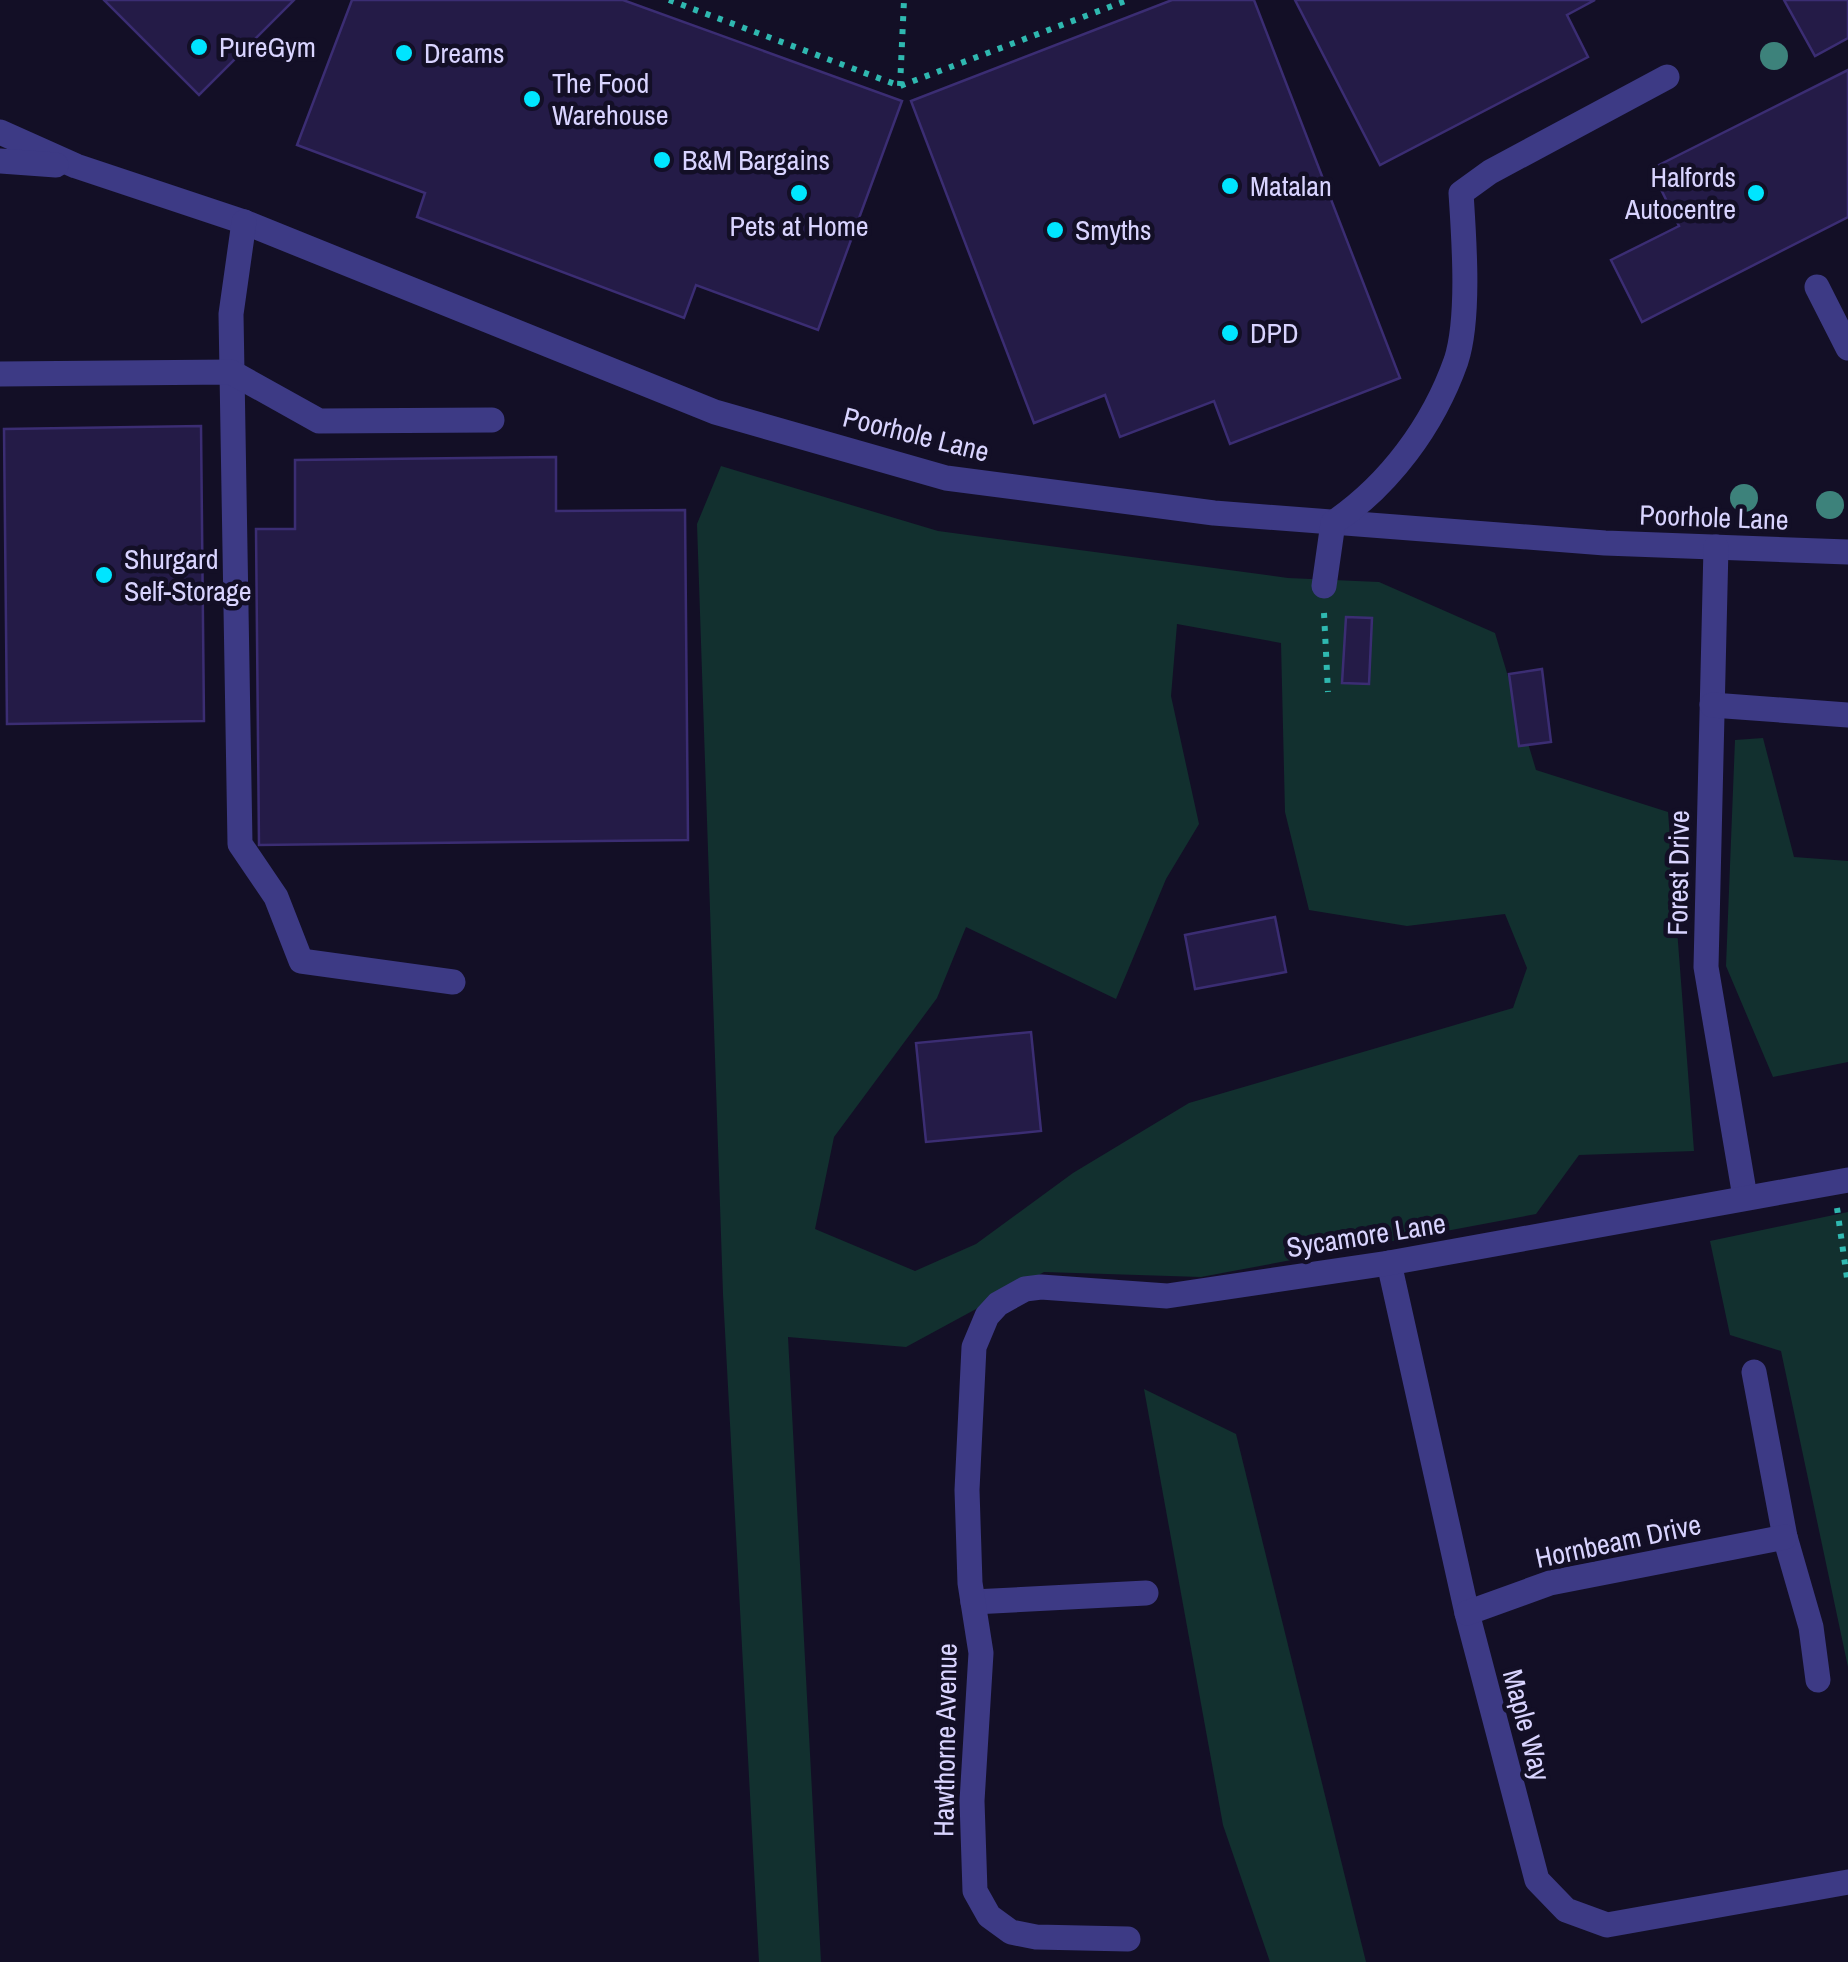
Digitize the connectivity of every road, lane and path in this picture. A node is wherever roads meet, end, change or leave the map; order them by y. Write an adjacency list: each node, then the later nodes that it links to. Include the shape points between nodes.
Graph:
1 (670, 0): 5 (path)
2 (904, 0): 5 (path)
3 (1128, 0): 5 (path)
4 (1667, 77): 15 (street, via 1461,193 1465,263 1457,359 1422,431 1370,498)
5 (900, 86)
6 (0, 132): 8 (street, Poorhole Lane)
7 (0, 161): 8 (street, Poorhole Lane)
8 (76, 166): 9 (street, Poorhole Lane)
9 (244, 222): 12 (street, via 231,314); 15 (street, Poorhole Lane, via 715,412 946,478)
10 (1817, 286): 11 (street)
11 (1848, 348)
12 (232, 372): 13 (street); 14 (street, via 319,421); 22 (street, via 240,844 276,897 300,961)
13 (0, 374)
14 (492, 420)
15 (1332, 522): 16 (street, Poorhole Lane); 18 (street)
16 (1716, 547): 17 (street, Poorhole Lane); 20 (street, Forest Drive)
17 (1848, 552)
18 (1324, 586): 19 (path)
19 (1328, 692)
20 (1712, 705): 21 (street); 24 (street, Forest Drive, via 1706,967)
21 (1848, 715)
22 (452, 982)
23 (1840, 1181): 24 (street, Sycamore Lane); 26 (path)
24 (1745, 1197): 25 (street, Sycamore Lane)
25 (1388, 1263): 27 (street, Sycamore Lane, via 1167,1296 1041,1287); 32 (street, Maple Way)
26 (1848, 1285)
27 (998, 1304): 31 (street, Hawthorne Avenue, via 974,1347 968,1490)
28 (1754, 1372): 29 (street)
29 (1785, 1537): 32 (street, Hornbeam Drive, via 1550,1582); 33 (street, via 1811,1627)
30 (1146, 1594): 31 (street)
31 (973, 1602): 35 (street, Hawthorne Avenue, via 981,1653 972,1801 980,1904 1000,1926 1023,1936)
32 (1466, 1613): 34 (street, Maple Way, via 1537,1880 1566,1910 1608,1925)
33 (1818, 1680)
34 (1848, 1882)
35 (1128, 1939)

